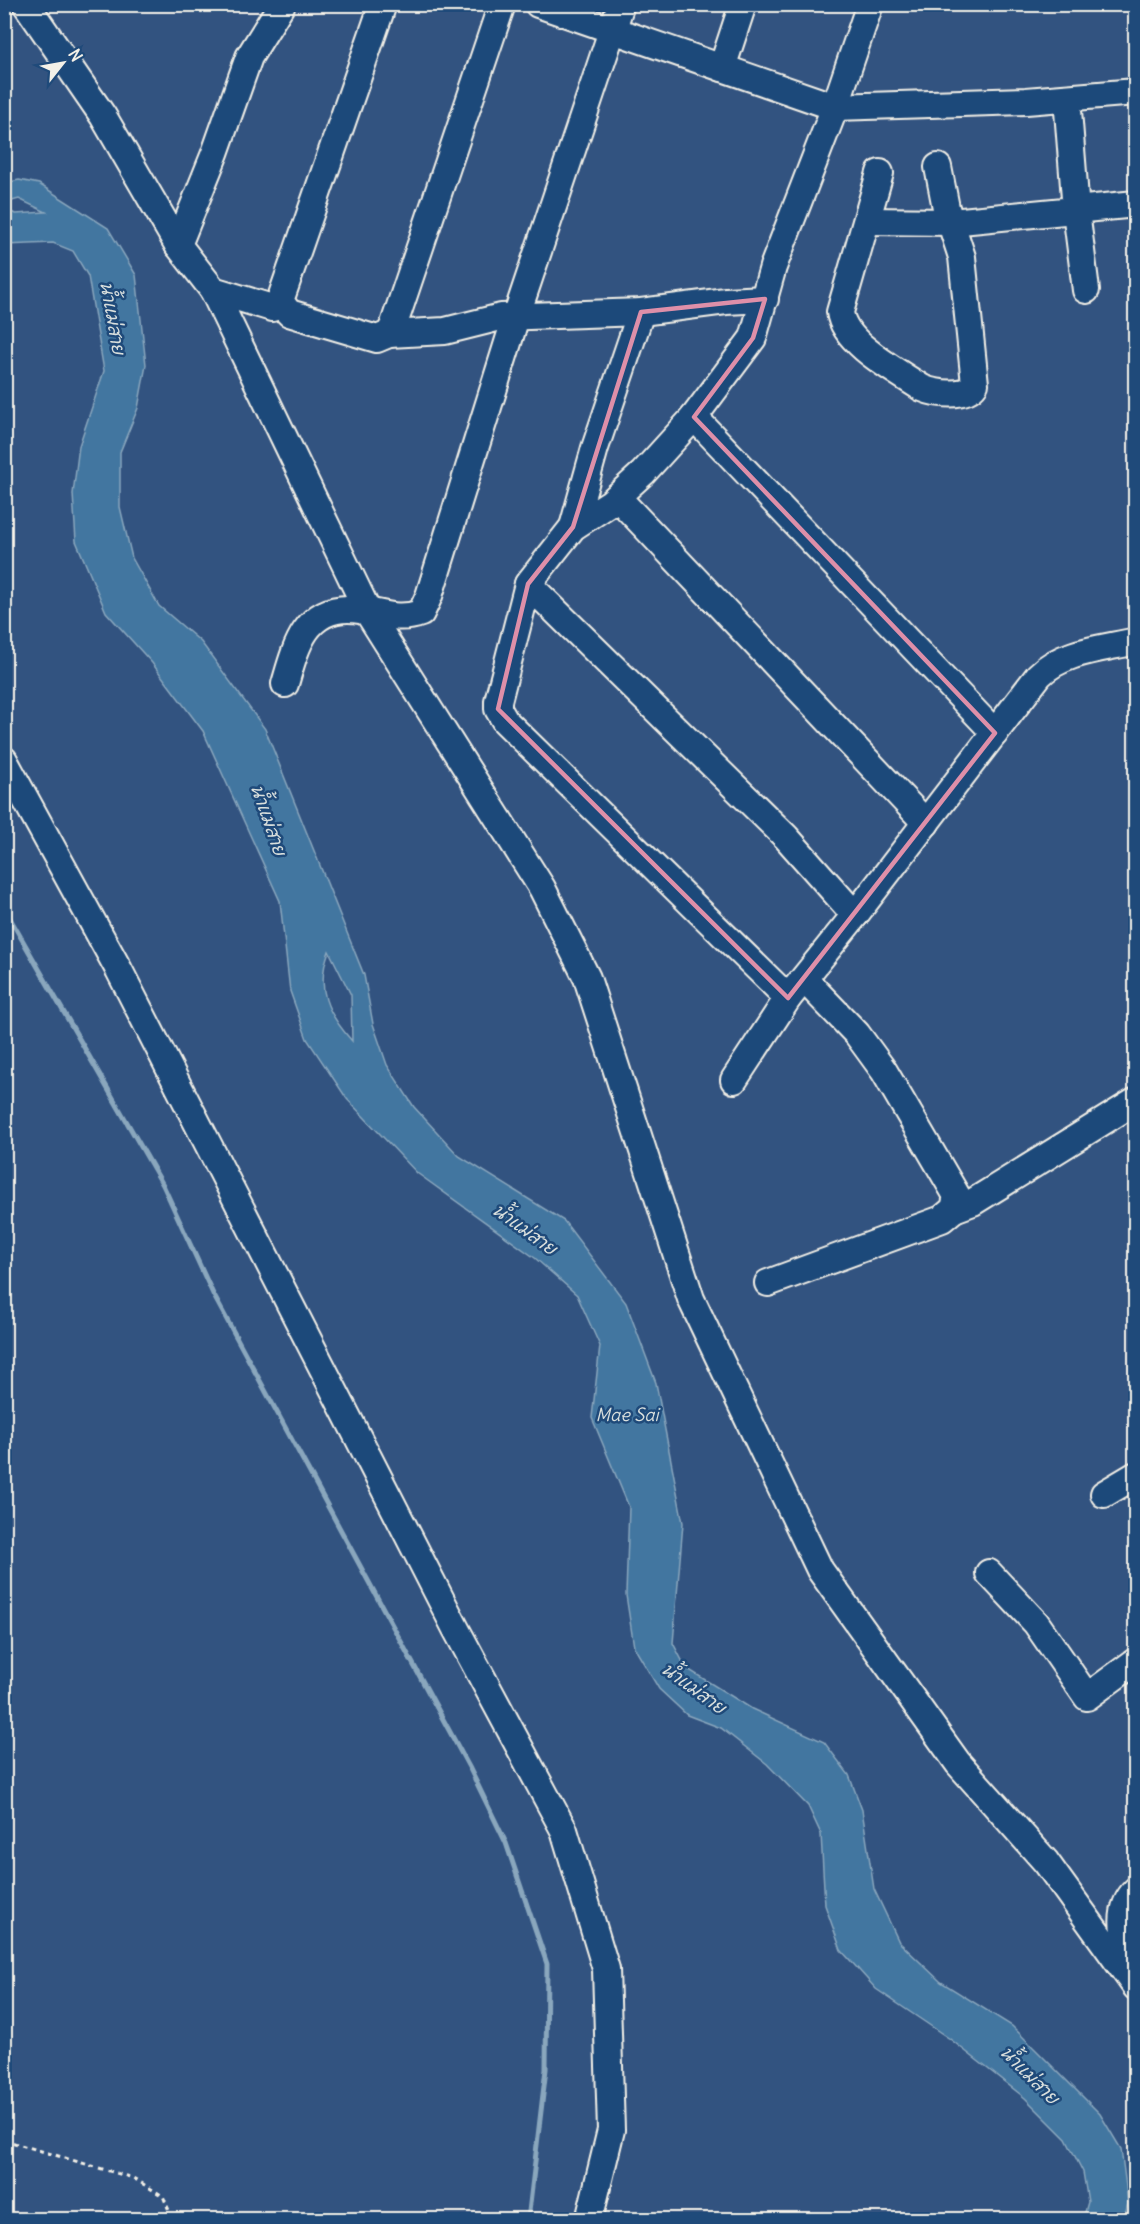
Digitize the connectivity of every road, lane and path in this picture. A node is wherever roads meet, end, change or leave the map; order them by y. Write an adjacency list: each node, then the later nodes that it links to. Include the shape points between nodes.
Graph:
1 (26, 4): 20 (street, via 103,116)
2 (282, 4): 20 (street, via 249,57)
3 (383, 4): 24 (street, via 280,297)
4 (502, 4): 27 (street)
5 (538, 4): 9 (street)
6 (621, 4): 9 (street)
7 (743, 4): 10 (street)
8 (870, 4): 13 (street)
9 (613, 30): 10 (street); 26 (street)
10 (722, 68): 13 (street)
11 (1136, 92): 12 (street)
12 (1067, 98): 13 (street); 17 (street)
13 (835, 107): 23 (street, via 773,267)
14 (938, 167): 19 (street)
15 (880, 173): 18 (street)
16 (1136, 204): 17 (street)
17 (1076, 211): 19 (street); 22 (street)
18 (868, 221): 19 (street); 19 (street, via 840,312 841,322 851,338 886,363 922,388 941,393 968,391 975,384 962,257)
19 (951, 222)
20 (178, 245): 21 (street)
21 (213, 290): 24 (street, via 272,308); 32 (street)
22 (1086, 290)
23 (765, 299): 25 (street); 28 (street, via 753,338)
24 (282, 305): 27 (street, via 289,313 377,339)
25 (641, 312): 26 (street); 30 (street)
26 (516, 317): 27 (street, via 501,317 445,332); 32 (street, via 421,613 409,618)
27 (389, 334)
28 (694, 417): 29 (street); 35 (street)
29 (617, 497): 30 (street); 37 (street)
30 (573, 527): 31 (street)
31 (528, 584): 38 (street, via 786,837); 39 (street, via 498,701 505,721)
32 (369, 614): 34 (street, via 348,609 324,615 312,623 298,640); 50 (street, via 542,888 587,978 691,1299 820,1570 958,1764 1046,1862)
33 (1136, 641): 35 (street, via 1069,657 1048,667)
34 (285, 684)
35 (995, 733): 37 (street)
36 (4, 759): 53 (street, via 124,980 456,1629 564,1830 606,1969 610,2130)
37 (926, 823): 38 (street)
38 (855, 915): 39 (street)
39 (796, 988): 40 (street); 42 (street, via 857,1034 884,1071 957,1196)
40 (734, 1080)
41 (1136, 1101): 42 (street, via 973,1202)
42 (954, 1209): 43 (street, via 942,1219)
43 (768, 1283)
44 (1136, 1475): 45 (street)
45 (1104, 1494)
46 (989, 1573): 47 (street, via 1036,1623 1087,1697)
47 (1136, 1661)
48 (1136, 1890): 49 (street, via 1127,1898 1123,1939)
49 (1136, 1969)
50 (1136, 1987)
51 (4, 2140): 52 (path, via 133,2178 163,2196)
52 (173, 2220)
53 (589, 2220)

